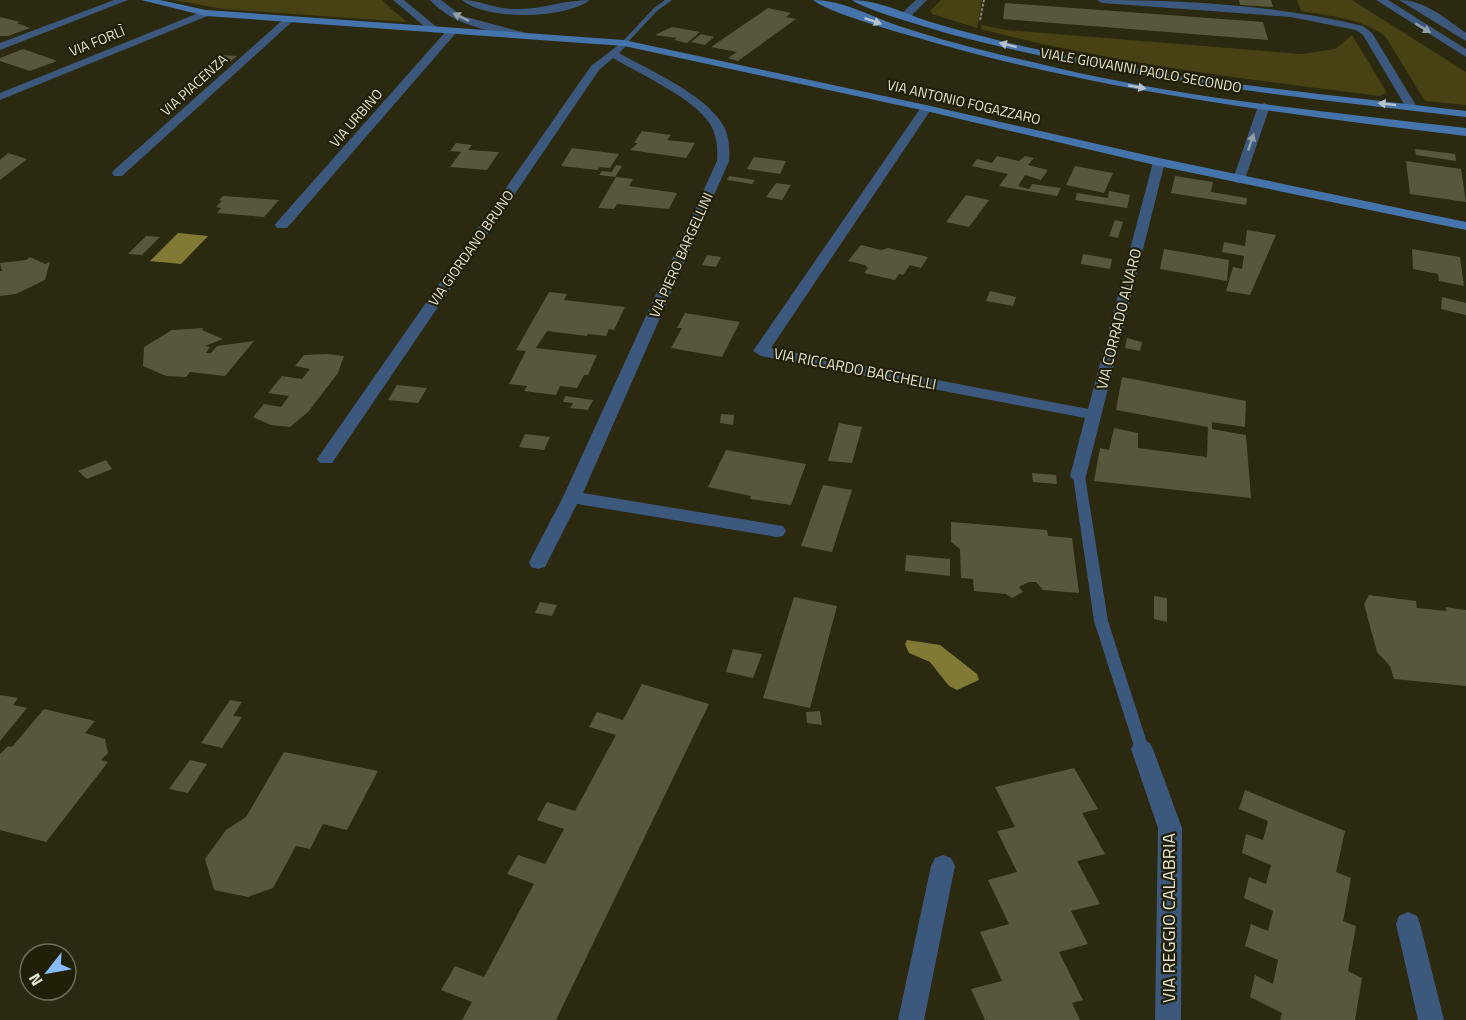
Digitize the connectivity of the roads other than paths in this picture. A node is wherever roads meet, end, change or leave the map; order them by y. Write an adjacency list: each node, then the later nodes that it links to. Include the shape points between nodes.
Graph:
1 (123, 0): 24 (street)
2 (146, 0): 16 (street, VIA ANTONIO FOGAZZARO)
3 (398, 0): 20 (street)
4 (435, 0): 22 (street, one-way to 4, via 458,18)
5 (467, 0): 6 (street, via 488,9 509,11 556,8)
6 (585, 0)
7 (669, 0): 25 (lane)
8 (818, 0): 28 (street, VIALE GIOVANNI PAOLO SECONDO, one-way to 28, via 915,35 1017,63 1132,86)
9 (857, 0): 18 (street, VIALE GIOVANNI PAOLO SECONDO)
10 (922, 0): 18 (street)
11 (1102, 0): 15 (street)
12 (1286, 0): 17 (street)
13 (1381, 0): 26 (street, one-way to 26)
14 (1404, 0): 23 (street)
15 (1222, 4): 17 (street)
16 (206, 13): 19 (street, VIA ANTONIO FOGAZZARO); 27 (street, VIA FORLÌ)
17 (1291, 14): 29 (street, via 1344,24 1367,33)
18 (905, 16): 29 (street, VIALE GIOVANNI PAOLO SECONDO, one-way to 18, via 1148,74 1026,50)
19 (290, 19): 20 (street, VIA ANTONIO FOGAZZARO); 34 (street, VIA PIACENZA)
20 (434, 29): 21 (street, VIA ANTONIO FOGAZZARO)
21 (452, 31): 22 (street, VIA ANTONIO FOGAZZARO); 36 (street, VIA URBINO)
22 (532, 36): 25 (street, VIA ANTONIO FOGAZZARO)
23 (1466, 38)
24 (0, 47)
25 (619, 49): 30 (street, VIA ANTONIO FOGAZZARO); 39 (street, VIA GIORDANO BRUNO, via 595,68); 41 (street, VIA PIERO BARGELLINI, via 716,123 724,143 723,161)
26 (1466, 54)
27 (0, 97)
28 (1264, 105): 32 (street, VIALE GIOVANNI PAOLO SECONDO); 35 (street, one-way to 28)
29 (1411, 107): 31 (street, VIALE GIOVANNI PAOLO SECONDO)
30 (926, 108): 33 (street, VIA ANTONIO FOGAZZARO); 38 (street, VIA RICCARDO BACCHELLI, via 761,351)
31 (1466, 114)
32 (1466, 132)
33 (1159, 162): 35 (street, VIA ANTONIO FOGAZZARO); 38 (street, VIA CORRADO ALVARO)
34 (118, 173)
35 (1239, 179): 37 (street, VIA ANTONIO FOGAZZARO)
36 (282, 225)
37 (1466, 226)
38 (1095, 415): 40 (street, VIA CORRADO ALVARO)
39 (326, 459)
40 (1079, 476): 44 (lane, via 1101,621)
41 (572, 497): 42 (street); 43 (street, VIA PIERO BARGELLINI)
42 (777, 531)
43 (538, 562)
44 (1142, 749): 48 (street, VIA REGGIO CALABRIA, via 1170,828)
45 (943, 866): 47 (street)
46 (1408, 924): 49 (street)
47 (911, 1020)
48 (1168, 1020)
49 (1431, 1020)

